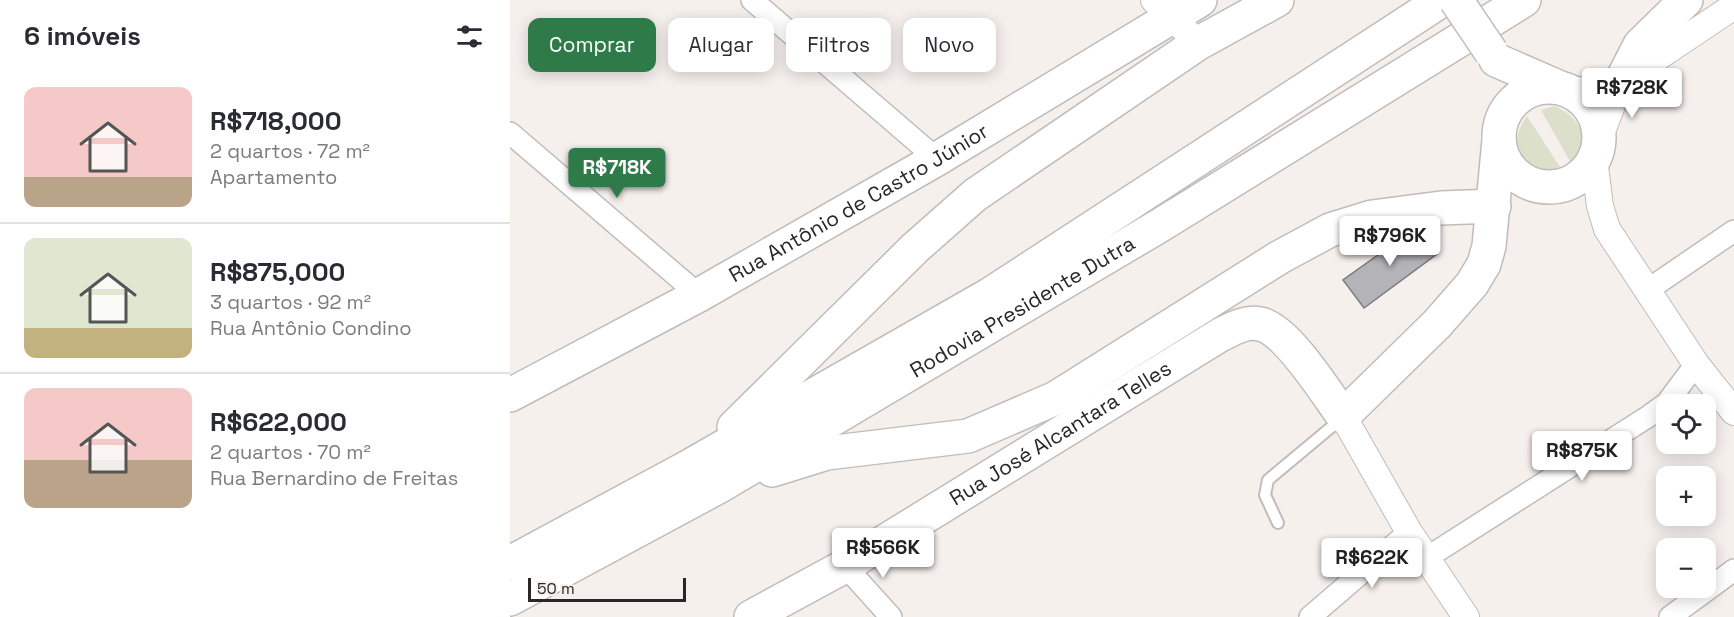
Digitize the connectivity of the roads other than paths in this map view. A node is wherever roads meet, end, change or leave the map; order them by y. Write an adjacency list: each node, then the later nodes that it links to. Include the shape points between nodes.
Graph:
1 (752, 0): 16 (street)
2 (1277, 0): 9 (main road)
3 (1442, 0): 26 (main road, Rodovia Presidente Dutra, via 989,295)
4 (1456, 0): 10 (main road, bridge)
5 (1524, 0): 27 (main road, Rodovia Presidente Dutra, via 1160,226)
6 (1686, 0): 11 (main road, via 1640,45)
7 (1183, 4): 9 (street); 16 (main road, Rua Antônio de Castro Júnior)
8 (1734, 6): 11 (street)
9 (1197, 44): 26 (main road, via 975,195 915,248 749,414)
10 (1493, 56): 12 (main road); 13 (main road)
11 (1621, 82): 12 (street); 15 (street)
12 (1566, 90): 13 (main road, via 1541,87 1525,92 1512,103); 15 (main road, via 1586,102 1595,115)
13 (1501, 128): 17 (main road, via 1503,156 1512,171 1525,181); 18 (main road)
14 (510, 133): 21 (street)
15 (1597, 149): 17 (main road, via 1586,172); 20 (street, via 1600,206 1607,229)
16 (937, 159): 21 (main road, Rua Antônio de Castro Júnior)
17 (1559, 186): 18 (main road)
18 (1494, 206): 25 (main road, via 1484,264 1472,284); 27 (main road, via 1441,208 1372,218 1330,230 1280,257 1056,398 968,436 827,453)
19 (1734, 231): 20 (street)
20 (1649, 289): 22 (street)
21 (699, 295): 23 (main road, Rua Antônio de Castro Júnior)
22 (1696, 364): 24 (street); 30 (street, via 1666,403 1649,416)
23 (510, 395)
24 (1734, 412)
25 (1343, 416): 28 (lane, via 1268,480 1265,495); 29 (street); 32 (main road, Rua José Alcantara Telles, via 1281,334 1261,324 1243,324)
26 (688, 467): 31 (main road, Rodovia Presidente Dutra)
27 (718, 486): 34 (main road, Rodovia Presidente Dutra)
28 (1278, 523)
29 (1409, 532): 30 (street); 37 (street)
30 (1428, 556): 38 (street)
31 (510, 563)
32 (845, 566): 35 (main road, Rua José Alcantara Telles); 36 (street)
33 (1734, 570): 39 (street)
34 (510, 598)
35 (752, 617)
36 (891, 617)
37 (1310, 617)
38 (1466, 617)
39 (1670, 617)

